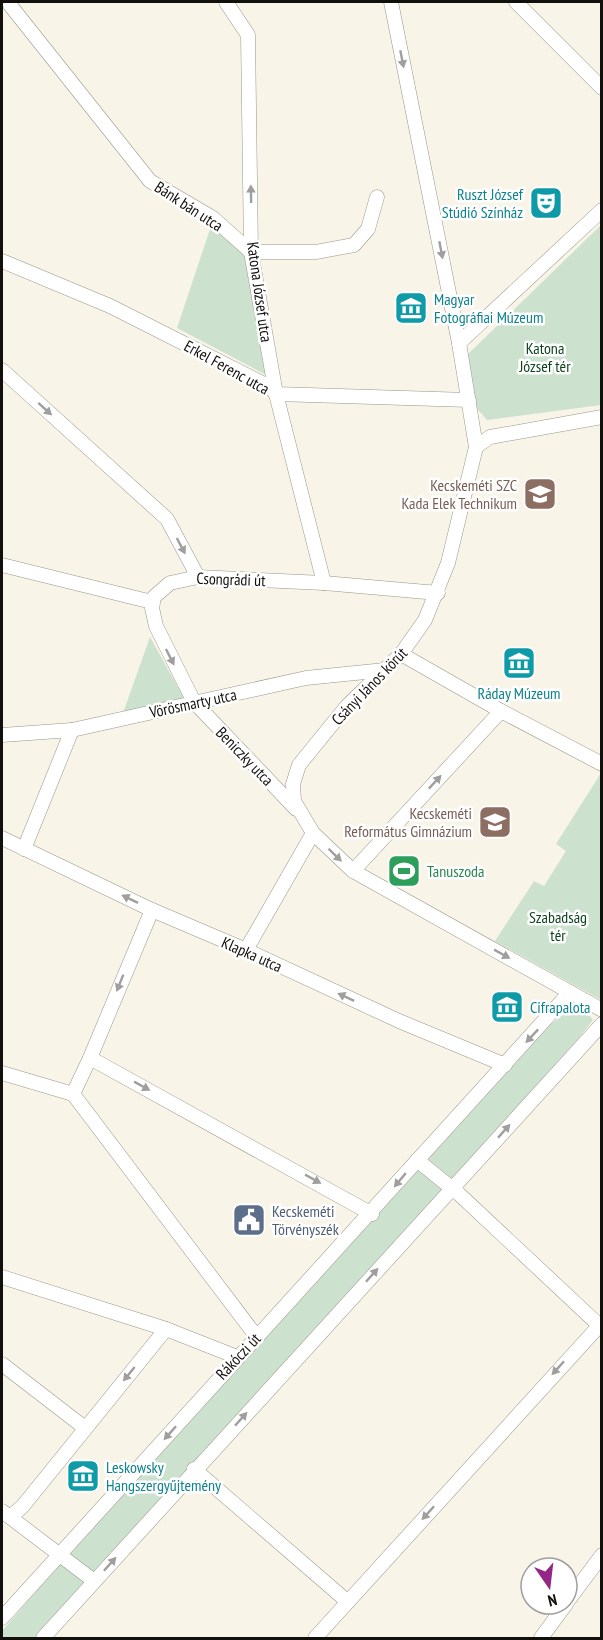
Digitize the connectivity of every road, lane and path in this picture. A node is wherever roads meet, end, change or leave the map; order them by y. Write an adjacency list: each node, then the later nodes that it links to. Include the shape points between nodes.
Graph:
1 (226, 2): 8 (street, Katona József utca, one-way to 1, via 248,35)
2 (391, 2): 10 (street, one-way to 10)
3 (516, 2): 5 (street)
4 (8, 6): 8 (street, Bánk bán utca, via 150,181 213,218)
5 (602, 88)
6 (377, 197): 8 (street, via 368,228 354,245 316,252)
7 (602, 210): 10 (street)
8 (251, 252): 12 (street, Katona József utca)
9 (2, 261): 12 (street, Erkel Ferenc utca, via 110,306 270,387)
10 (459, 344): 13 (street)
11 (2, 370): 17 (street, one-way to 17, via 167,519)
12 (276, 394): 13 (street, Erkel Ferenc utca); 18 (street, Katona József utca)
13 (469, 400): 15 (street)
14 (602, 417): 15 (street, via 490,437)
15 (476, 447): 19 (street, Csányi János körút)
16 (2, 565): 20 (street)
17 (198, 577): 18 (street, Csongrádi út); 20 (street, Csongrádi út, via 170,583)
18 (324, 583): 19 (street, Csongrádi út)
19 (438, 593): 21 (street, Csányi János körút, via 420,629)
20 (152, 602): 23 (street, Beniczky utca, one-way to 23, via 156,626)
21 (401, 654): 22 (street, Csányi János körút); 24 (street)
22 (385, 670): 23 (street, Vörösmarty utca, via 306,678); 28 (street, Csányi János körút, via 347,706 296,770 293,793)
23 (194, 702): 25 (street, Vörösmarty utca); 28 (street, Beniczky utca)
24 (501, 711): 27 (street); 32 (street, one-way to 24)
25 (72, 730): 26 (street, Vörösmarty utca); 31 (street)
26 (2, 735)
27 (602, 764)
28 (297, 810): 29 (street)
29 (313, 833): 32 (street, one-way to 32); 34 (street)
30 (2, 838): 31 (street, Klapka utca)
31 (24, 849): 33 (street, Klapka utca, one-way to 31)
32 (353, 871): 35 (street, one-way to 35)
33 (152, 910): 34 (street, Klapka utca); 38 (street, one-way to 38)
34 (246, 950): 39 (street, Klapka utca, one-way to 34)
35 (570, 992): 36 (street); 39 (street, Rákóczi út, one-way to 39)
36 (602, 1010)
37 (602, 1024): 43 (street, one-way to 37)
38 (90, 1058): 41 (street); 44 (street, one-way to 44)
39 (505, 1065): 42 (street, Rákóczi út)
40 (2, 1073): 41 (street)
41 (73, 1094): 48 (street)
42 (417, 1160): 43 (street); 44 (street, Rákóczi út, one-way to 44)
43 (455, 1191): 46 (street); 52 (street, one-way to 43)
44 (372, 1214): 48 (street, Rákóczi út)
45 (2, 1277): 47 (street)
46 (600, 1327): 58 (street, one-way to 58)
47 (166, 1329): 49 (street); 51 (street, one-way to 51)
48 (256, 1336): 49 (street, Rákóczi út)
49 (237, 1357): 54 (street, Rákóczi út, one-way to 54)
50 (2, 1364): 51 (street)
51 (85, 1428): 53 (street, via 22,1507)
52 (194, 1470): 56 (street, one-way to 52); 58 (street)
53 (6, 1514): 54 (street)
54 (60, 1553): 56 (street); 60 (street, Rákóczi út)
55 (602, 1555): 57 (street)
56 (94, 1581): 61 (street)
57 (579, 1586)
58 (348, 1602): 62 (street)
59 (557, 1616): 63 (street)
60 (2, 1618)
61 (43, 1638)
62 (315, 1638)
63 (541, 1638)

